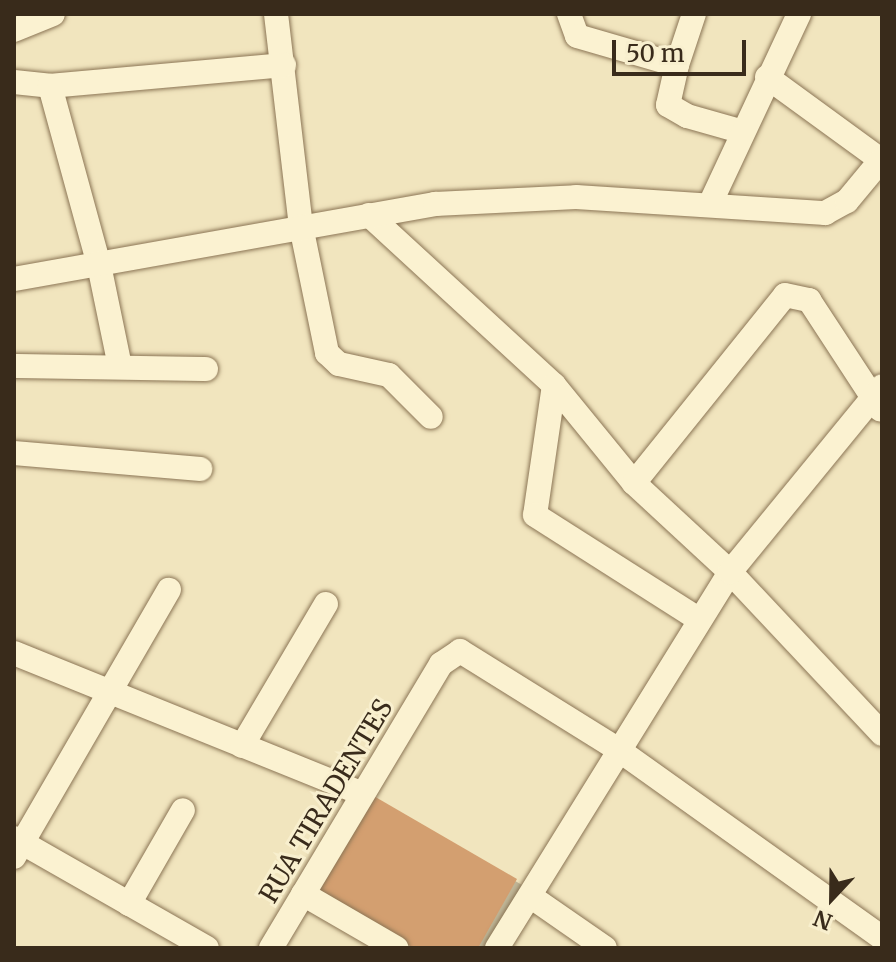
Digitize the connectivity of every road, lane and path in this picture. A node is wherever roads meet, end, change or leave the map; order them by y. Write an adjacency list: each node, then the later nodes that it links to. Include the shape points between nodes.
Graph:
1 (51, 14): 6 (street)
2 (276, 14): 7 (street)
3 (569, 14): 8 (street, via 577,36)
4 (694, 14): 8 (street)
5 (799, 14): 9 (street)
6 (14, 30)
7 (284, 65): 11 (street); 16 (street)
8 (677, 65): 12 (street, via 668,105)
9 (767, 77): 12 (street); 13 (street)
10 (14, 82): 11 (street)
11 (50, 86): 17 (street)
12 (740, 131): 14 (street)
13 (882, 160): 14 (street, via 847,201 825,213)
14 (711, 202): 15 (street, via 576,197 435,204)
15 (369, 215): 16 (street); 22 (street)
16 (301, 226): 17 (street); 24 (street, via 327,353 339,364 389,375)
17 (99, 265): 18 (street); 20 (street)
18 (14, 279)
19 (14, 366): 20 (street)
20 (120, 366): 21 (street)
21 (206, 369)
22 (554, 385): 27 (street); 31 (street, via 535,515)
23 (879, 399): 27 (street, via 809,300 785,295); 28 (street)
24 (431, 417)
25 (14, 453): 26 (street)
26 (200, 469)
27 (634, 483): 28 (street)
28 (730, 572): 31 (street); 34 (street)
29 (169, 590): 33 (street)
30 (326, 604): 35 (street)
31 (698, 619): 36 (street)
32 (14, 653): 33 (street)
33 (111, 691): 35 (street); 39 (street)
34 (882, 734)
35 (242, 746): 37 (street)
36 (616, 748): 37 (street, RUA TIRADENTES, via 460,651 446,656); 41 (street); 43 (street)
37 (361, 793): 40 (street, RUA TIRADENTES)
38 (183, 810): 42 (street)
39 (17, 846): 42 (street)
40 (303, 894): 44 (street, RUA TIRADENTES); 46 (street)
41 (530, 896): 47 (street); 48 (street)
42 (129, 904): 45 (street)
43 (882, 938)
44 (280, 945)
45 (207, 948)
46 (396, 948)
47 (497, 948)
48 (605, 948)

